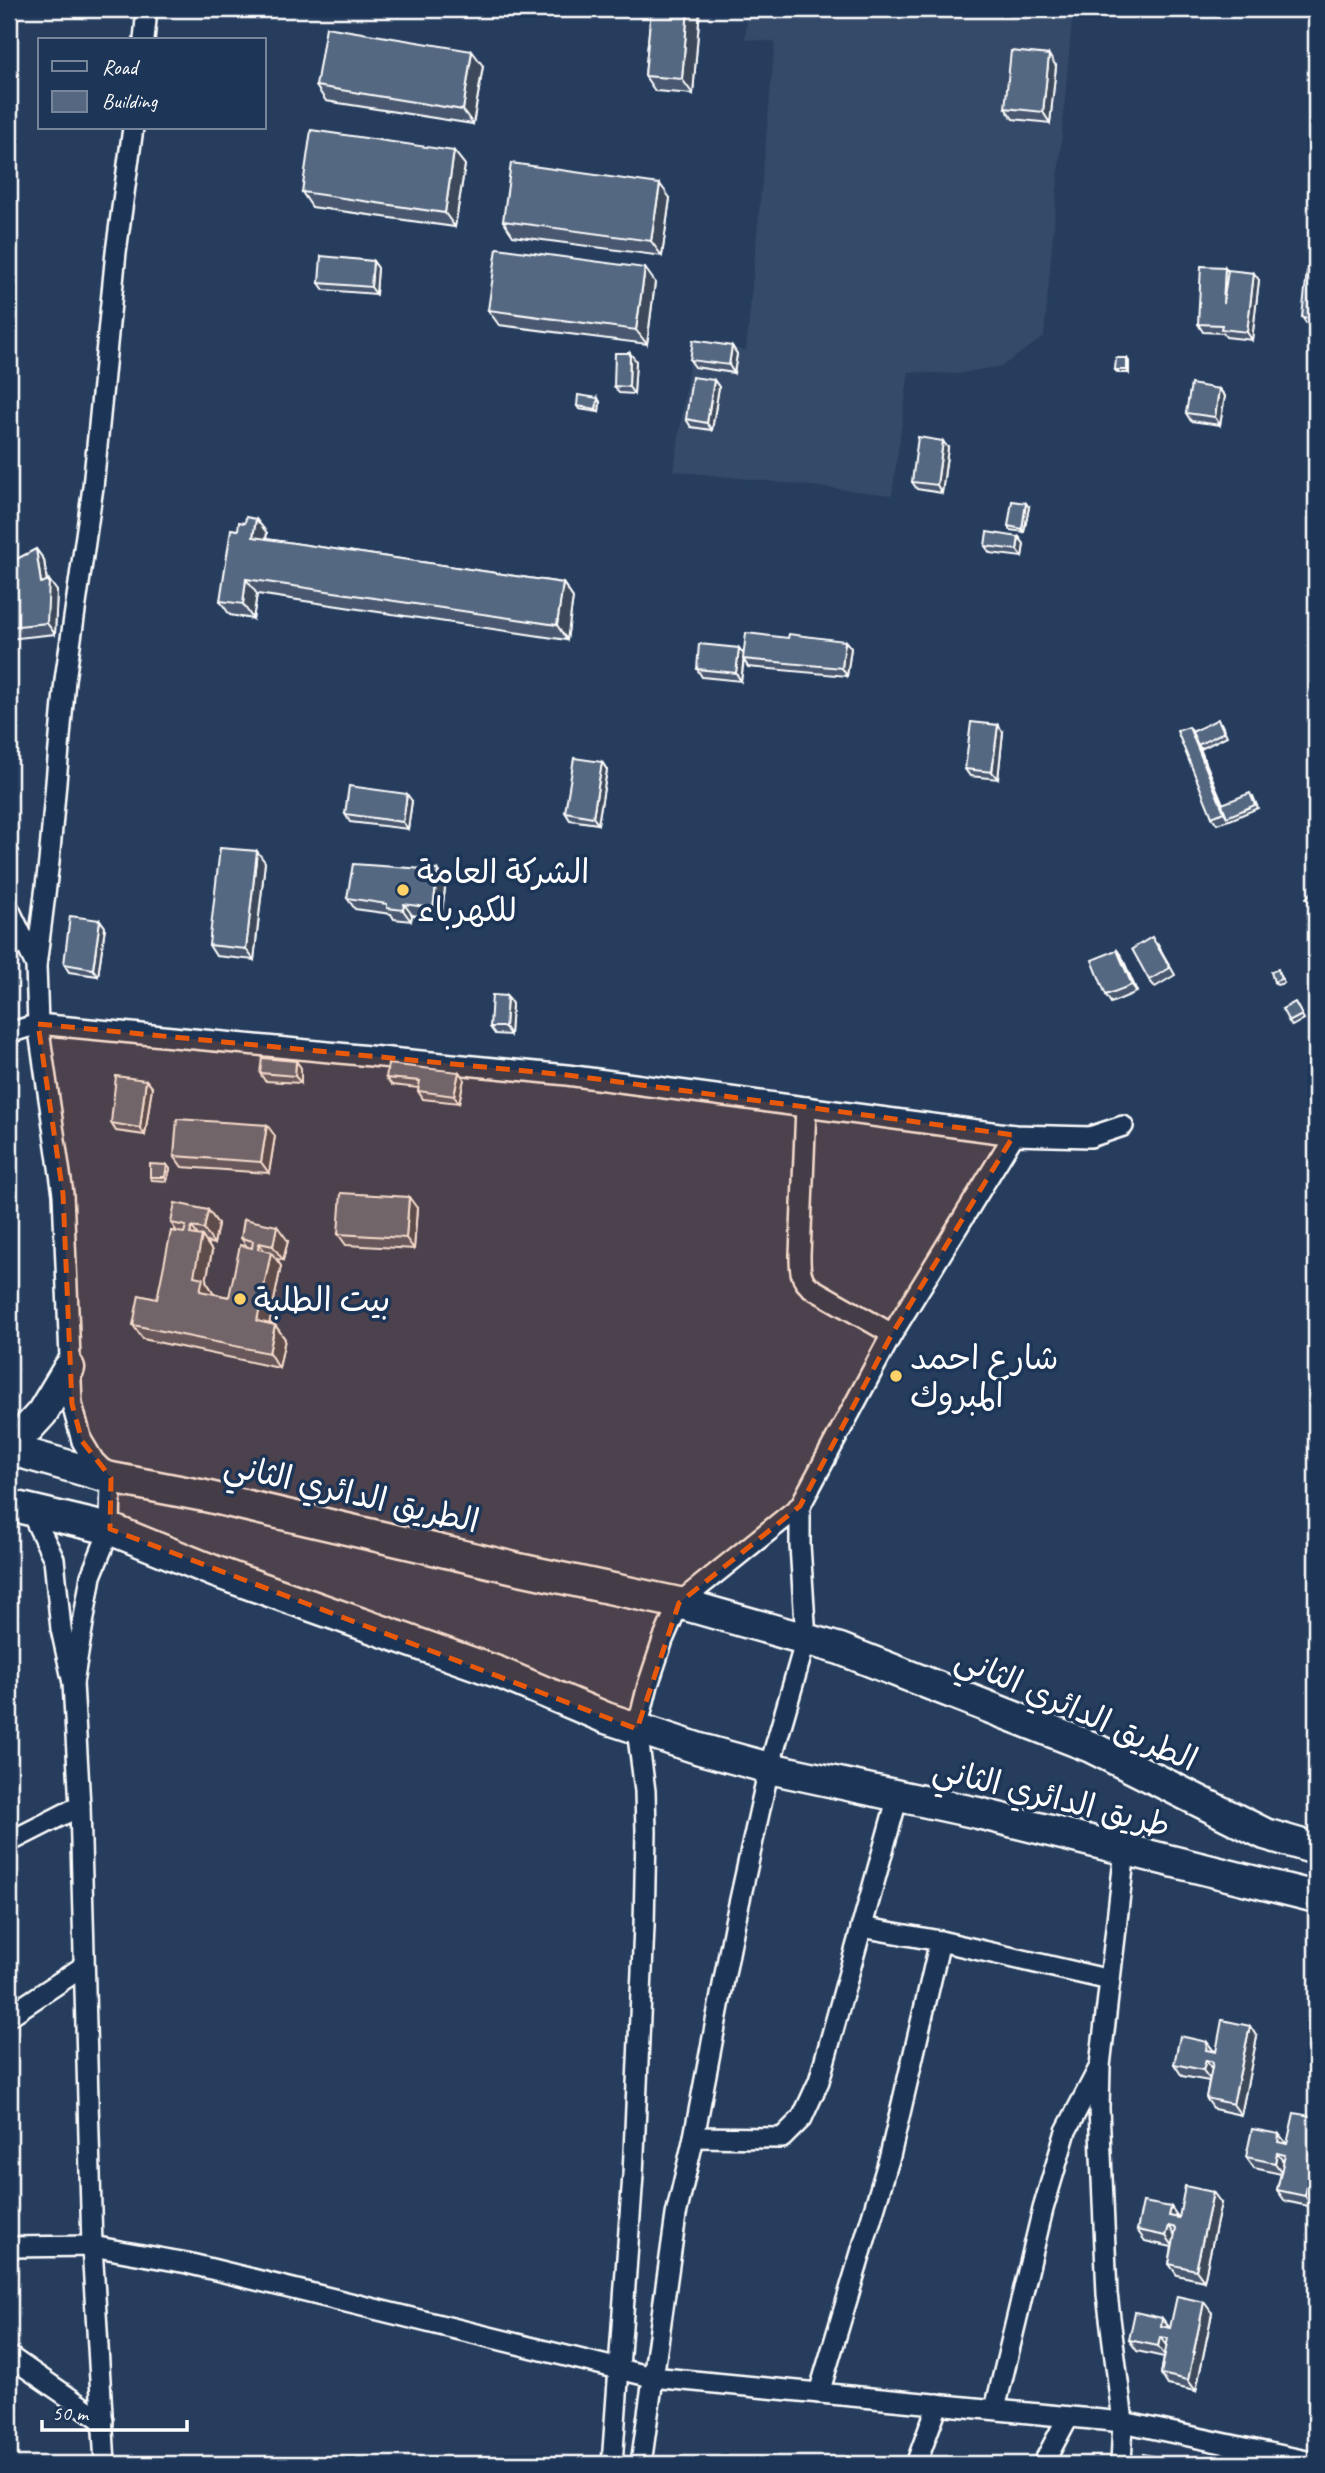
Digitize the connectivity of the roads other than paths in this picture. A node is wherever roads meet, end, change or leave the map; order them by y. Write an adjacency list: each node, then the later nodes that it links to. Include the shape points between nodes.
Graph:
1 (147, 9): 2 (street)
2 (144, 38)
3 (133, 130): 5 (street, via 93,487 65,680)
4 (9, 909): 5 (street)
5 (36, 966): 6 (street)
6 (38, 1024): 7 (street); 8 (street, via 567,1075); 12 (street, via 64,1194)
7 (9, 1033)
8 (806, 1107): 10 (street); 11 (street, via 800,1255 804,1284)
9 (1123, 1126): 10 (street, via 1090,1137)
10 (1014, 1135): 11 (street)
11 (892, 1334): 15 (street)
12 (69, 1368): 13 (main road, via 42,1413); 14 (street, via 82,1441)
13 (9, 1449): 14 (main road, الطريق الدائري الثاني)
14 (111, 1478): 17 (street); 18 (main road, الطريق الدائري الثاني)
15 (800, 1506): 18 (street); 19 (street)
16 (20, 1509): 17 (main road); 20 (street, via 54,1559 61,1629)
17 (110, 1529): 20 (street, via 90,1576); 21 (main road, via 216,1572 500,1673)
18 (680, 1603): 19 (main road, الطريق الدائري الثاني); 21 (street, via 656,1659)
19 (806, 1639): 22 (street); 26 (main road, الطريق الدائري الثاني, via 1034,1723 1265,1834)
20 (73, 1683): 24 (street)
21 (637, 1729): 22 (main road, طريق الدائري الثاني); 39 (street, via 645,1791 646,1858)
22 (769, 1768): 23 (main road, طريق الدائري الثاني); 35 (street)
23 (898, 1796): 27 (main road, طريق الدائري الثاني); 29 (street)
24 (80, 1806): 25 (street); 31 (street)
25 (9, 1842)
26 (1316, 1849)
27 (1125, 1851): 28 (main road, طريق الدائري الثاني); 32 (street)
28 (1316, 1897)
29 (862, 1927): 30 (street); 35 (street, via 818,2081 802,2118 782,2137)
30 (940, 1941): 32 (street); 41 (street, via 890,2156)
31 (84, 1966): 33 (street); 36 (street)
32 (1110, 1980): 34 (street)
33 (9, 2016)
34 (1100, 2066): 43 (street, via 1066,2131); 46 (street, via 1107,2294)
35 (694, 2137): 40 (street, via 676,2215)
36 (92, 2246): 37 (street); 39 (street, via 187,2263); 45 (street)
37 (9, 2247)
38 (9, 2357): 45 (street)
39 (621, 2369): 40 (street); 49 (street)
40 (652, 2377): 41 (street); 50 (street)
41 (819, 2393): 42 (street)
42 (938, 2404): 43 (street); 51 (street)
43 (995, 2409): 44 (street)
44 (1068, 2417): 46 (street); 52 (street)
45 (103, 2421): 48 (street)
46 (1123, 2422): 47 (street); 53 (street)
47 (1316, 2463)
48 (105, 2464)
49 (612, 2464)
50 (641, 2464)
51 (916, 2464)
52 (1043, 2464)
53 (1121, 2464)

